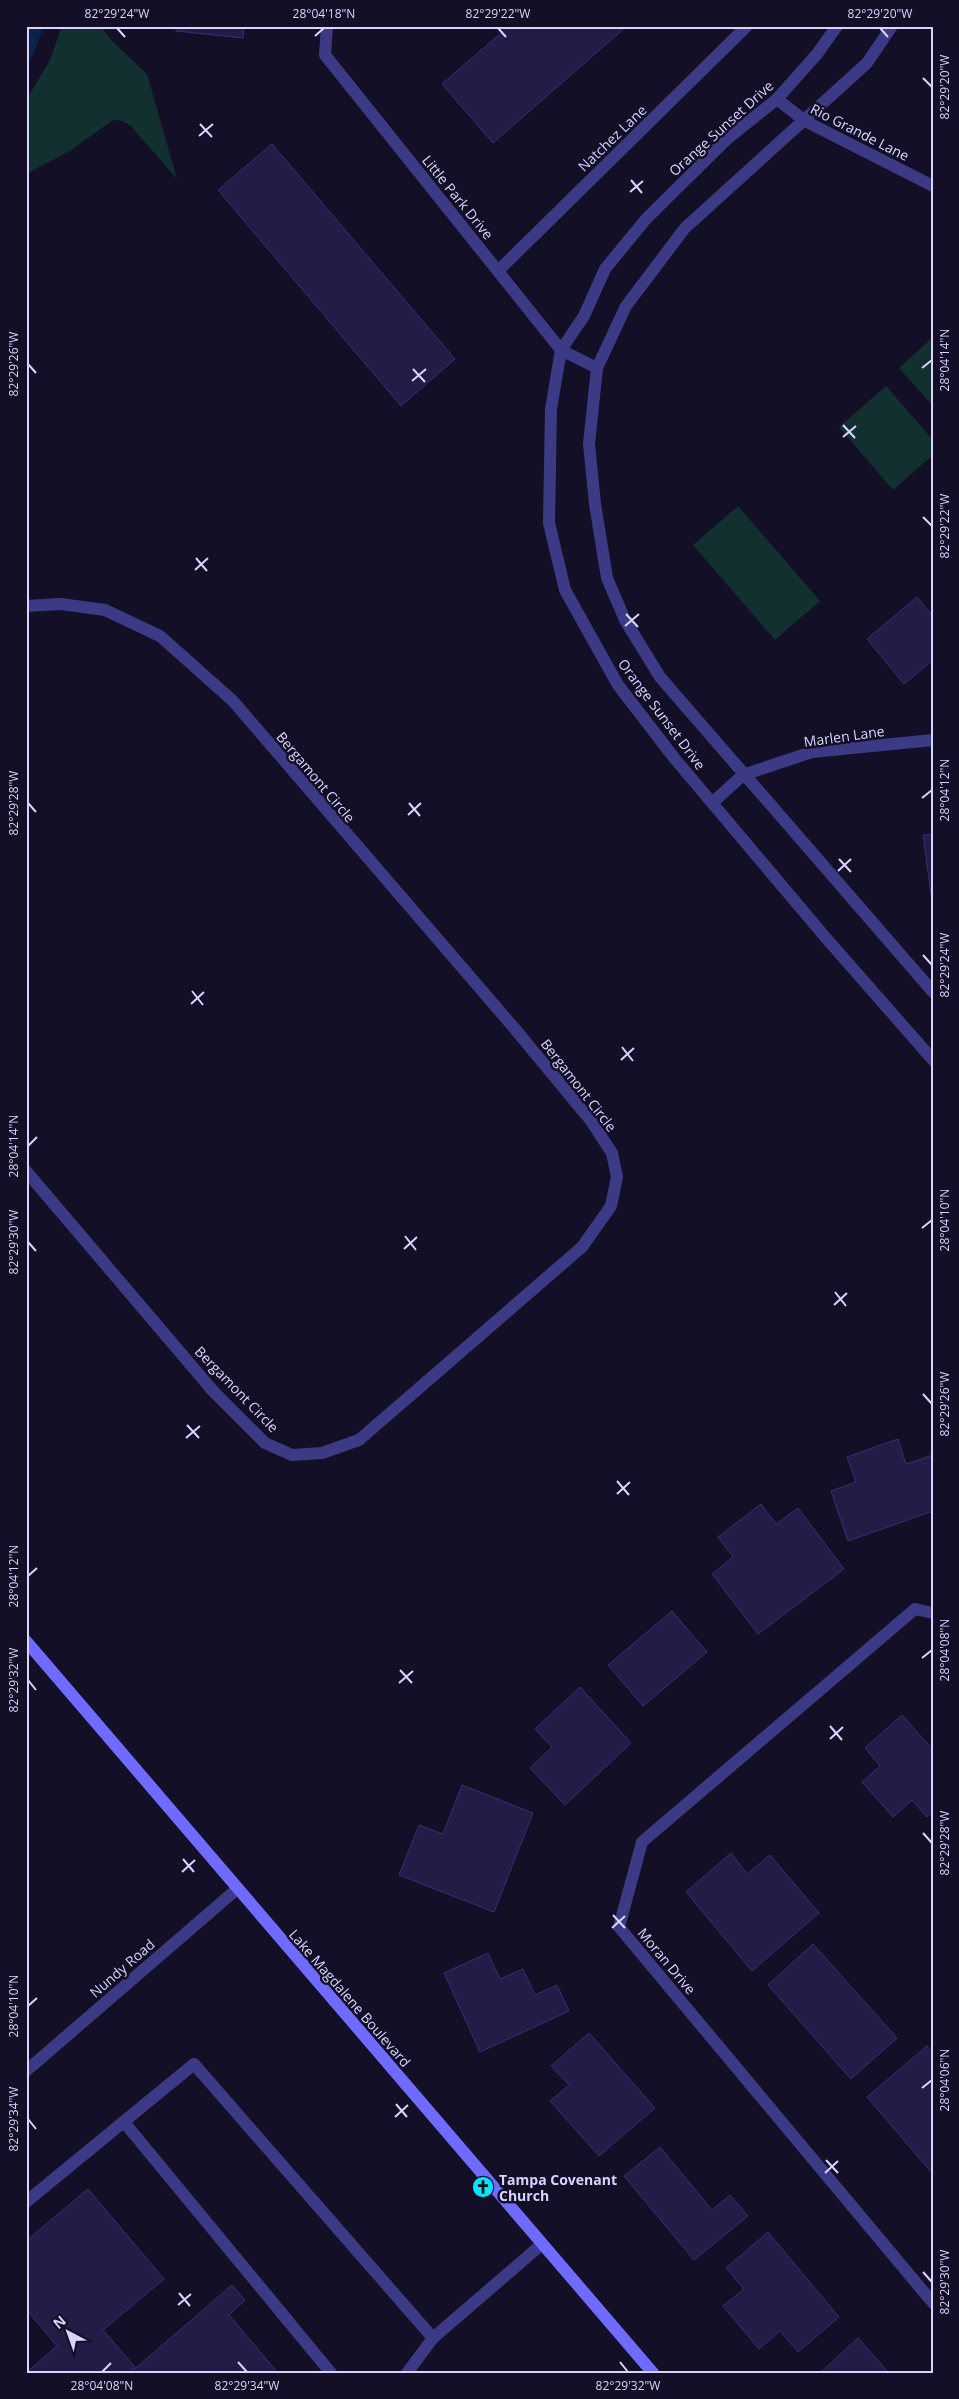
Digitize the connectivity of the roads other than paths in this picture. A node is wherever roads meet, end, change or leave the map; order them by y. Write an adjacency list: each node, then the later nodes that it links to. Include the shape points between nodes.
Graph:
1 (328, 26): 8 (street, Little Park Drive, via 325,55)
2 (747, 26): 8 (street, Natchez Lane)
3 (837, 26): 5 (street, Orange Sunset Drive)
4 (892, 26): 6 (street, Orange Sunset Drive, via 867,62)
5 (777, 99): 6 (street, Rio Grande Lane); 9 (street, Orange Sunset Drive, via 727,139 646,219 605,268 584,316)
6 (805, 121): 7 (street, Rio Grande Lane); 10 (street, Orange Sunset Drive, via 685,228 626,306)
7 (933, 186)
8 (498, 271): 9 (street, Little Park Drive)
9 (561, 350): 10 (street, Little Park Drive); 14 (street, Orange Sunset Drive, via 551,409 549,523 565,590 618,685)
10 (597, 368): 13 (street, Orange Sunset Drive, via 589,444 594,504 607,578 625,620 660,677)
11 (26, 606): 17 (street, Bergamont Circle, via 61,604 105,610 160,636 233,701 585,1114 612,1153 617,1177 611,1206 582,1247 359,1440 322,1453 292,1455 265,1443 213,1391)
12 (933, 740): 13 (street, Marlen Lane, via 812,752)
13 (743, 775): 14 (street, Marlen Lane); 15 (street, Orange Sunset Drive)
14 (712, 803): 16 (street, Orange Sunset Drive)
15 (933, 992)
16 (933, 1060)
17 (26, 1171)
18 (933, 1613): 25 (street, Moran Drive, via 915,1609 642,1842 619,1927)
19 (26, 1641): 20 (street, Lake Magdalene Boulevard)
20 (237, 1889): 21 (street, Nundy Road); 24 (street, Lake Magdalene Boulevard)
21 (26, 2071)
22 (124, 2122): 23 (street); 26 (street, via 194,2064); 27 (street)
23 (26, 2202)
24 (542, 2244): 26 (street); 29 (street, Lake Magdalene Boulevard)
25 (933, 2303)
26 (434, 2338): 28 (street)
27 (331, 2373)
28 (407, 2373)
29 (653, 2373)

